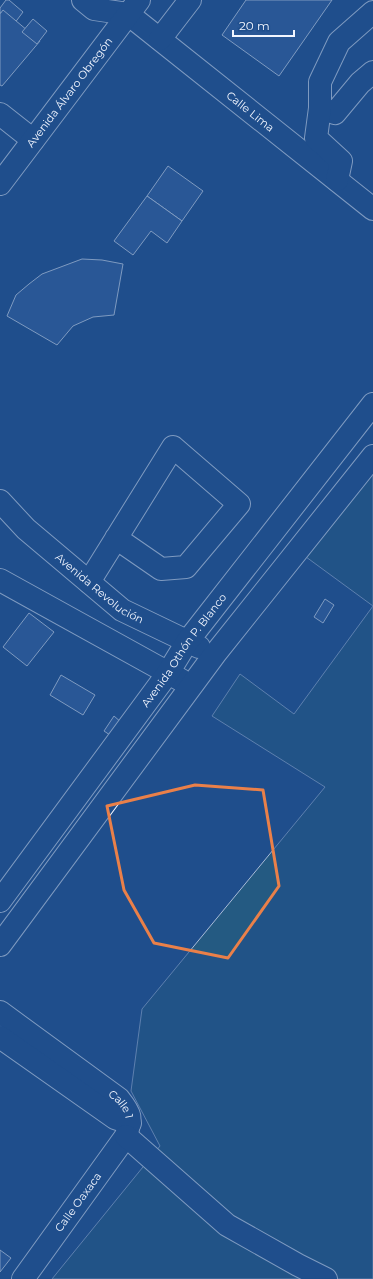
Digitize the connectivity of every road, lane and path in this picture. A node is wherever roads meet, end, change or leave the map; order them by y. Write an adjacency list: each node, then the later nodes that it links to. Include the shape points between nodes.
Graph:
1 (83, 0): 3 (street, via 94,9)
2 (190, 0): 5 (street)
3 (133, 7): 5 (street, Calle Lima); 9 (street, Avenida Álvaro Obregón)
4 (373, 12): 7 (street, via 339,42 320,82)
5 (160, 39): 10 (street, Calle Lima)
6 (373, 72): 7 (street, via 360,83 335,113)
7 (320, 108): 10 (street, via 316,138 341,161)
8 (0, 114): 9 (street)
9 (33, 140): 11 (street, Avenida Álvaro Obregón)
10 (337, 180): 12 (street, Calle Lima)
11 (0, 184)
12 (373, 209)
13 (373, 404): 19 (street, Avenida Othón P. Blanco)
14 (373, 456): 20 (street)
15 (0, 501): 18 (street, Avenida Revolución, via 26,529)
16 (116, 538): 16 (street, via 172,447 239,504 186,566 161,569); 18 (street)
17 (0, 580): 21 (street)
18 (89, 582): 19 (street, Avenida Revolución, via 122,610)
19 (187, 642): 20 (street, Avenida Revolución); 21 (street, Avenida Othón P. Blanco)
20 (215, 654): 22 (street)
21 (168, 673): 22 (street); 23 (street, Avenida Othón P. Blanco)
22 (191, 685): 24 (street)
23 (0, 901)
24 (0, 945)
25 (0, 1012): 27 (street, Calle 1, via 119,1099 128,1111)
26 (0, 1037): 27 (street, Calle 1)
27 (128, 1129): 28 (street, Calle Oaxaca); 29 (street, via 227,1226)
28 (22, 1279)
29 (326, 1279)

